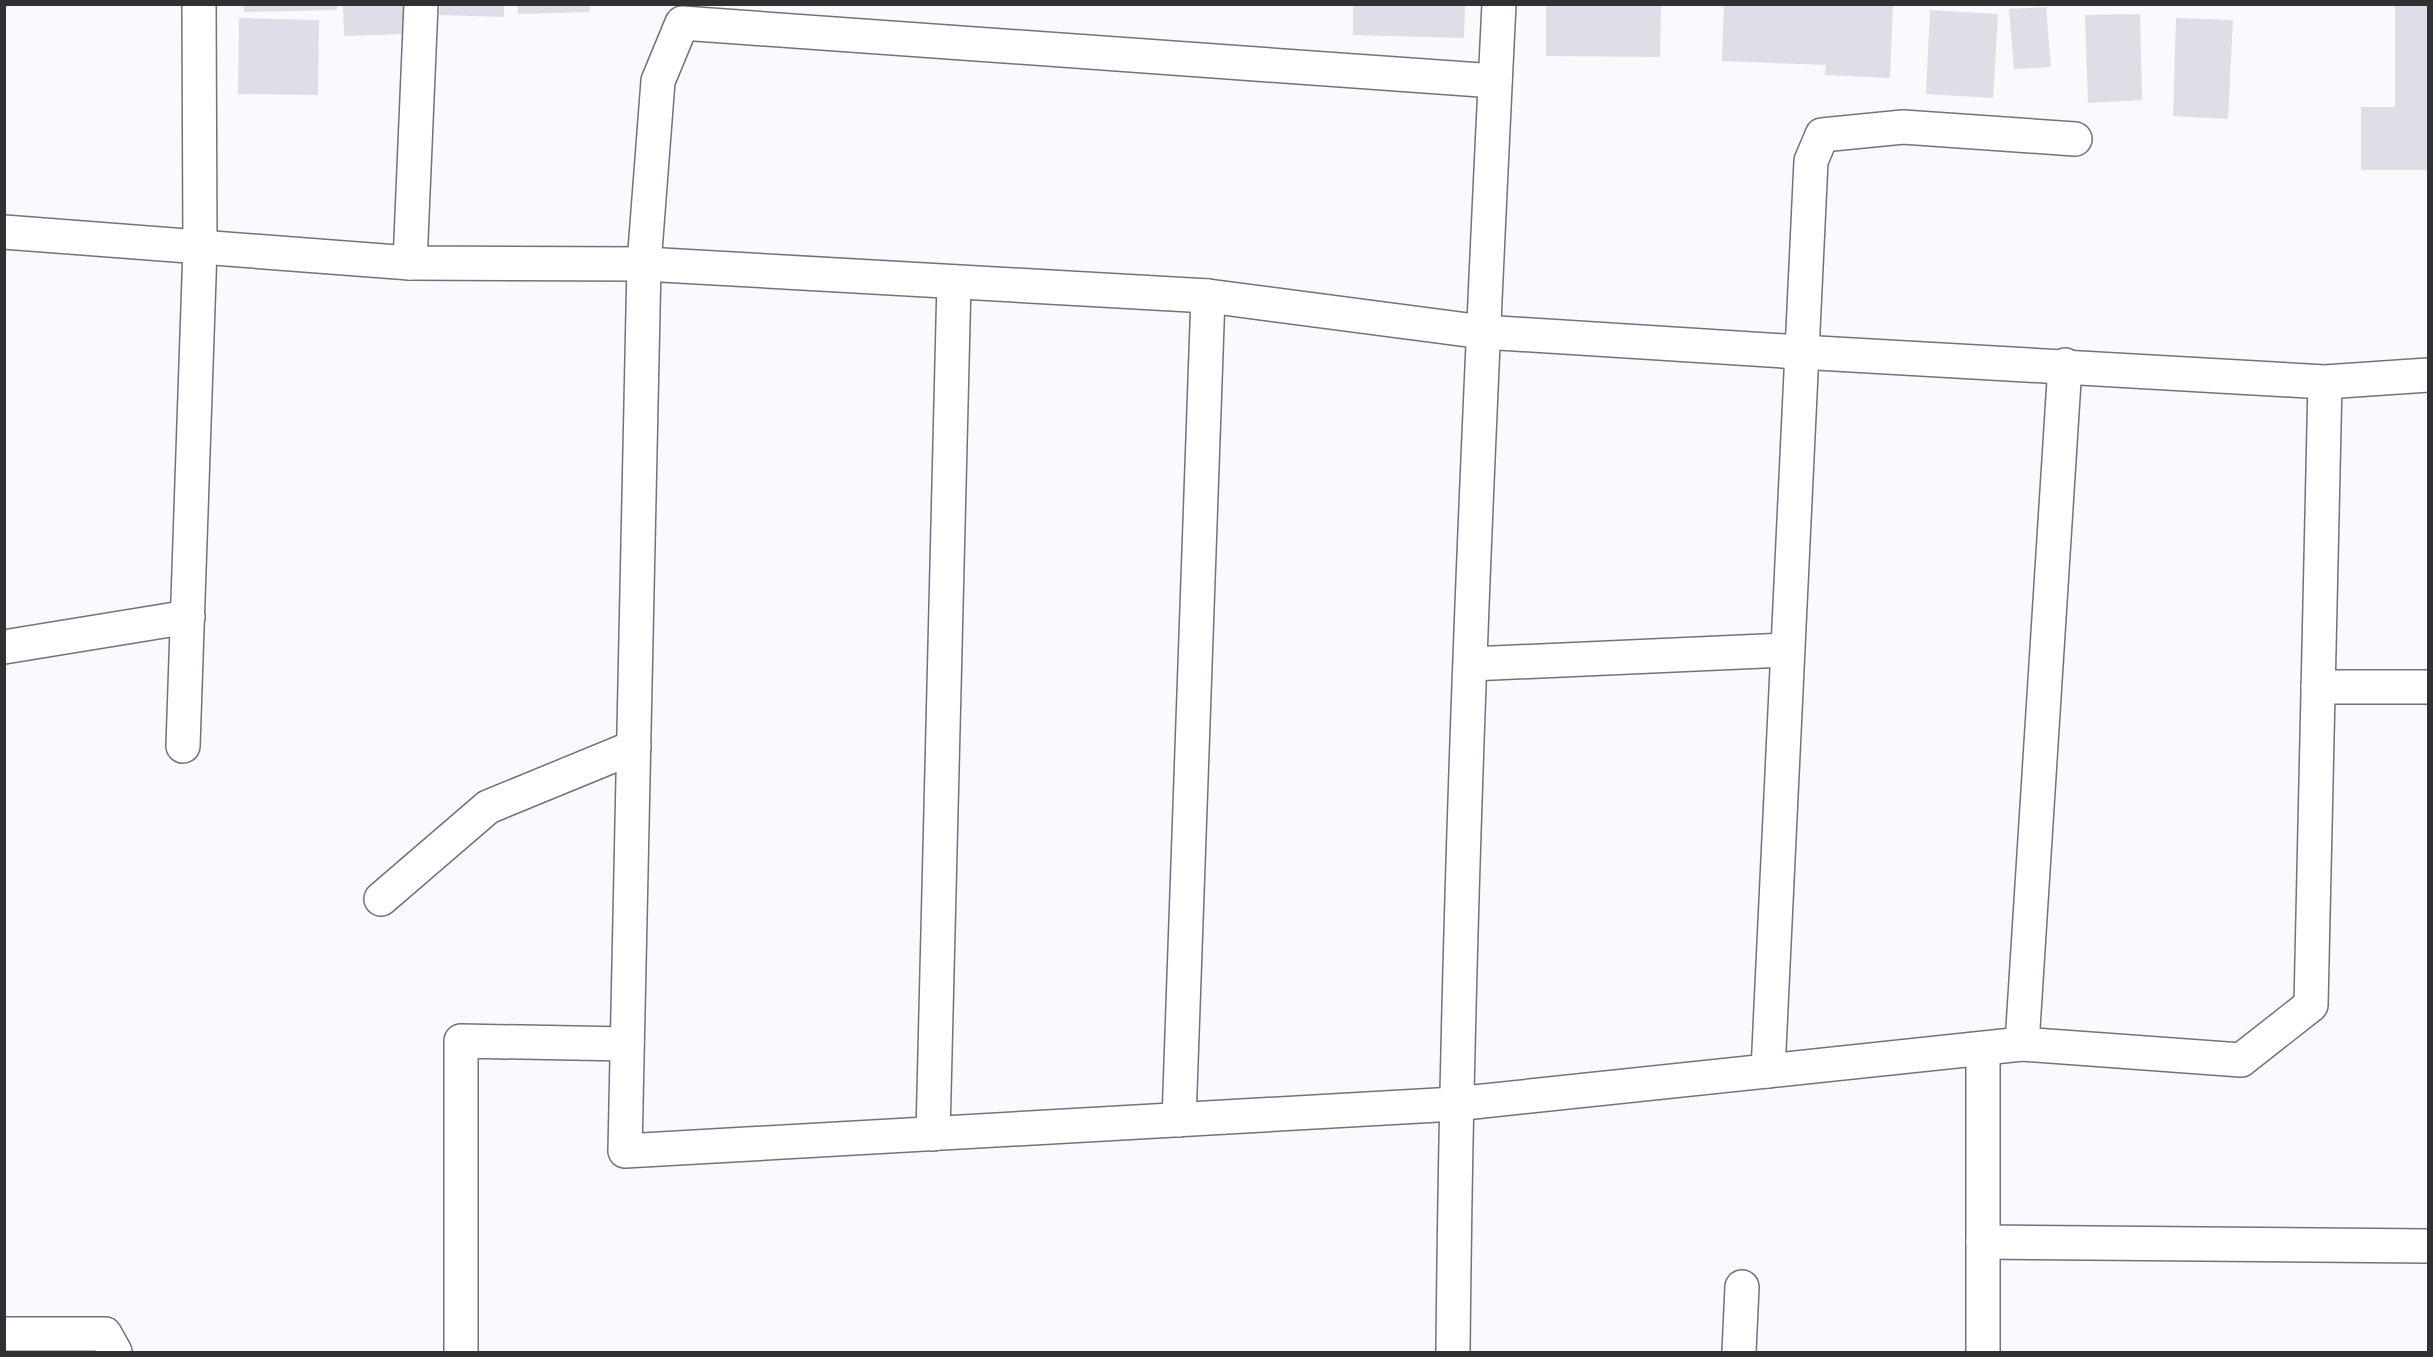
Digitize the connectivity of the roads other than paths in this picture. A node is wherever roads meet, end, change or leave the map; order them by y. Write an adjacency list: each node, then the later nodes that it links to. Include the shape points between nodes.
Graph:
1 (200, 4): 7 (street)
2 (421, 4): 8 (street)
3 (1499, 4): 4 (street)
4 (1495, 81): 9 (street, via 682,23 658,81); 12 (street)
5 (2075, 138): 13 (street, via 1903,127 1822,135 1810,161)
6 (4, 231): 7 (street)
7 (200, 248): 8 (street); 17 (street)
8 (410, 263): 9 (street)
9 (644, 264): 10 (street); 24 (street)
10 (954, 282): 11 (street); 32 (street)
11 (1208, 296): 12 (street); 31 (street)
12 (1483, 332): 13 (street); 20 (street)
13 (1800, 351): 14 (street); 19 (street)
14 (2065, 365): 16 (street); 27 (street)
15 (2428, 375): 16 (street)
16 (2325, 382): 21 (street)
17 (188, 617): 18 (street); 23 (street)
18 (4, 647)
19 (1787, 650): 20 (street); 29 (street)
20 (1471, 664): 30 (street)
21 (2318, 687): 22 (street); 27 (street, via 2311,1005 2241,1060)
22 (2428, 687)
23 (183, 746)
24 (634, 747): 25 (street, via 488,807); 26 (street)
25 (381, 899)
26 (627, 1044): 32 (street, via 625,1151); 38 (street, via 461,1041)
27 (2022, 1044): 28 (street)
28 (1983, 1048): 29 (street); 33 (street)
29 (1768, 1071): 30 (street)
30 (1455, 1104): 31 (street); 39 (street)
31 (1179, 1120): 32 (street)
32 (933, 1134)
33 (1983, 1242): 34 (street); 41 (street)
34 (2428, 1246)
35 (1742, 1287): 40 (street)
36 (4, 1334): 37 (street, via 105,1334)
37 (115, 1353)
38 (460, 1353)
39 (1453, 1353)
40 (1739, 1353)
41 (1983, 1353)

